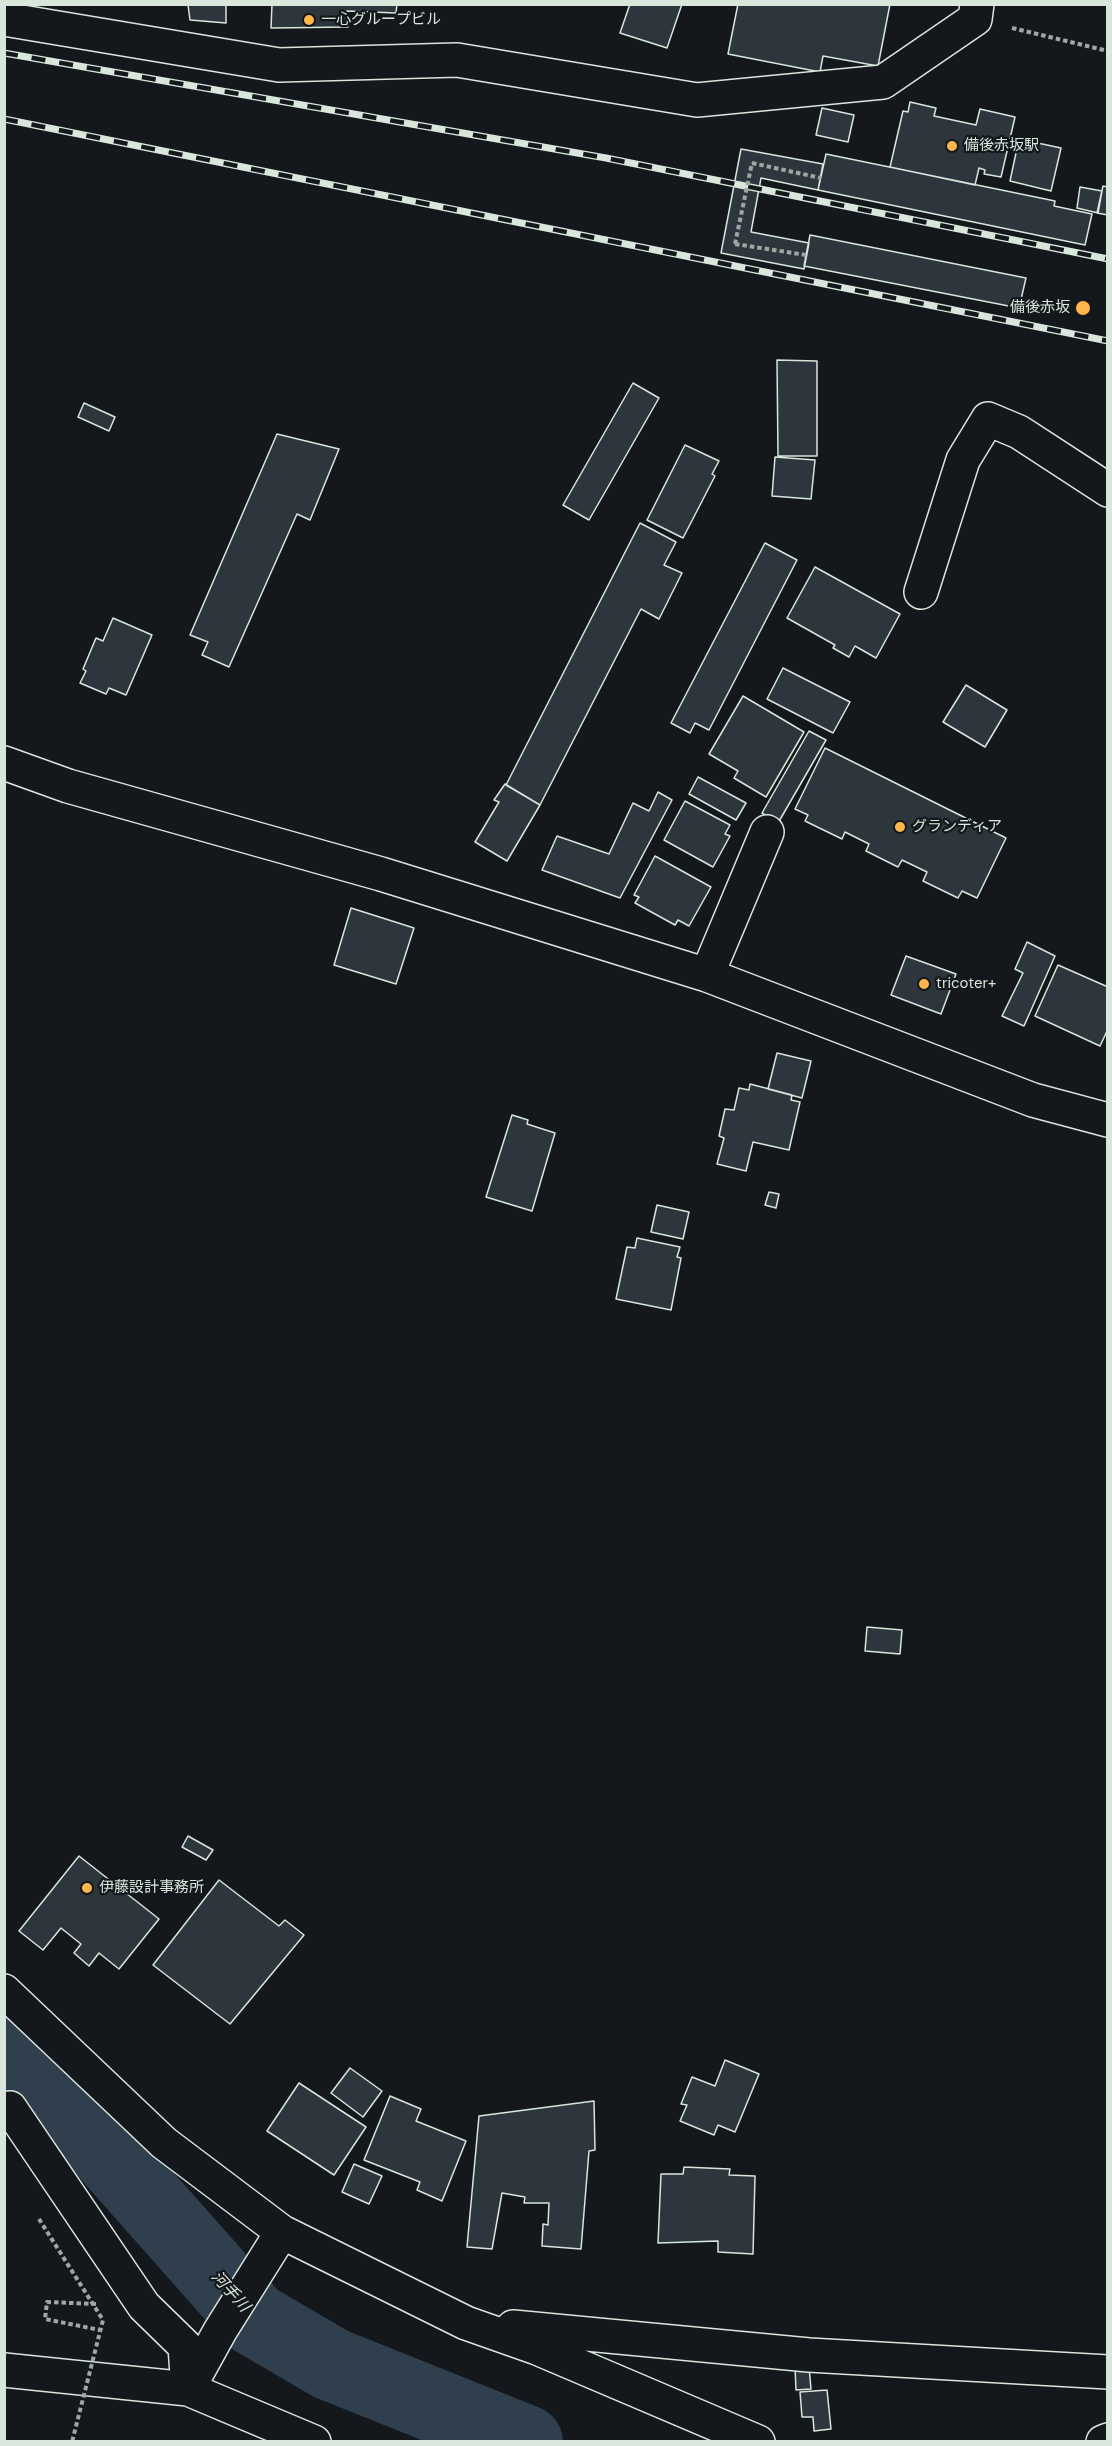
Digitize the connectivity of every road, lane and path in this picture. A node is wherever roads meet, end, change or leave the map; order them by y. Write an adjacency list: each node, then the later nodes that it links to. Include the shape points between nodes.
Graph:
1 (976, 12): 2 (street, via 883,82 698,100 457,60 279,65); 3 (path)
2 (4, 19)
3 (1107, 51)
4 (821, 178): 5 (path, bridge, via 752,164 735,244)
5 (806, 255)
6 (1107, 490): 7 (street, via 1019,432 988,419 963,460)
7 (921, 592)
8 (4, 763): 10 (street, via 68,786 381,874)
9 (767, 832): 10 (street)
10 (707, 975): 11 (street, via 1033,1100)
11 (1107, 1120)
12 (4, 1991): 15 (street, via 164,2143)
13 (6, 2107): 16 (street)
14 (39, 2219): 18 (path, bridge, via 103,2320)
15 (277, 2239): 17 (street); 21 (street)
16 (144, 2306): 18 (path, via 47,2302 45,2319); 21 (street, via 186,2346)
17 (466, 2323): 20 (street, via 809,2355); 25 (street, via 537,2348)
18 (100, 2330): 23 (path, bridge)
19 (4, 2370): 21 (street)
20 (1107, 2372)
21 (188, 2389): 24 (street)
22 (1107, 2440): 26 (street)
23 (72, 2442)
24 (314, 2442)
25 (759, 2442)
26 (1102, 2442)

